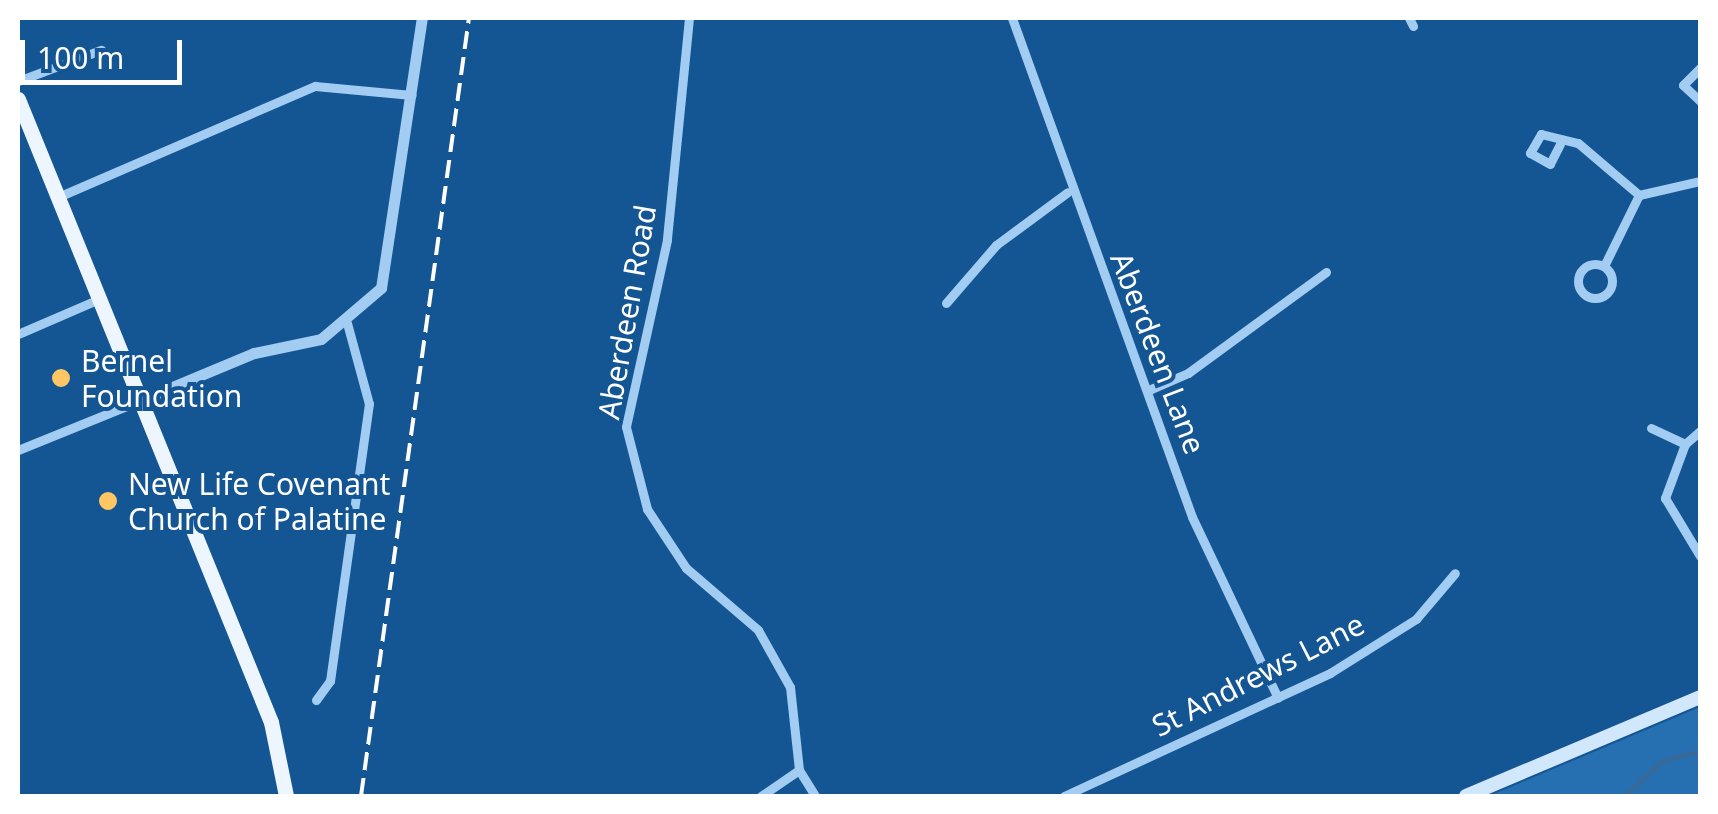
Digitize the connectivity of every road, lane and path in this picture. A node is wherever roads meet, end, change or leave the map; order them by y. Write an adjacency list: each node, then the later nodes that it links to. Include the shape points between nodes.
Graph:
1 (422, 18): 7 (street)
2 (689, 18): 32 (street, Aberdeen Road, via 667,240 626,427 648,511 686,568 758,630 790,687)
3 (1012, 18): 12 (street, Aberdeen Lane)
4 (100, 50): 6 (street)
5 (1700, 68): 9 (street, via 1682,85)
6 (18, 81)
7 (412, 94): 14 (street, via 315,86); 19 (street, via 388,264 381,288)
8 (18, 99): 14 (main road)
9 (1700, 100)
10 (1560, 144): 13 (street, via 1578,144)
11 (1700, 181): 13 (street)
12 (1068, 192): 18 (street, via 996,245); 21 (street, Aberdeen Lane)
13 (1639, 195): 15 (street)
14 (58, 197): 17 (main road)
15 (1604, 266)
16 (1326, 272): 21 (street, via 1188,373)
17 (99, 299): 20 (street); 22 (main road)
18 (946, 304)
19 (347, 323): 22 (street); 31 (street, via 369,404 330,682)
20 (18, 334)
21 (1151, 389): 30 (street, Aberdeen Lane, via 1192,517)
22 (141, 400): 26 (street); 33 (main road, via 271,722)
23 (1651, 428): 25 (street)
24 (1700, 430): 25 (street)
25 (1685, 444): 27 (street, via 1666,498)
26 (18, 450)
27 (1700, 556)
28 (1455, 573): 30 (street, St Andrews Lane, via 1405,627)
29 (1700, 696): 37 (main road)
30 (1278, 698): 36 (street, St Andrews Lane)
31 (316, 700)
32 (799, 770): 34 (street); 35 (street, Aberdeen Road)
33 (286, 796)
34 (761, 796)
35 (815, 796)
36 (1064, 796)
37 (1466, 796)

